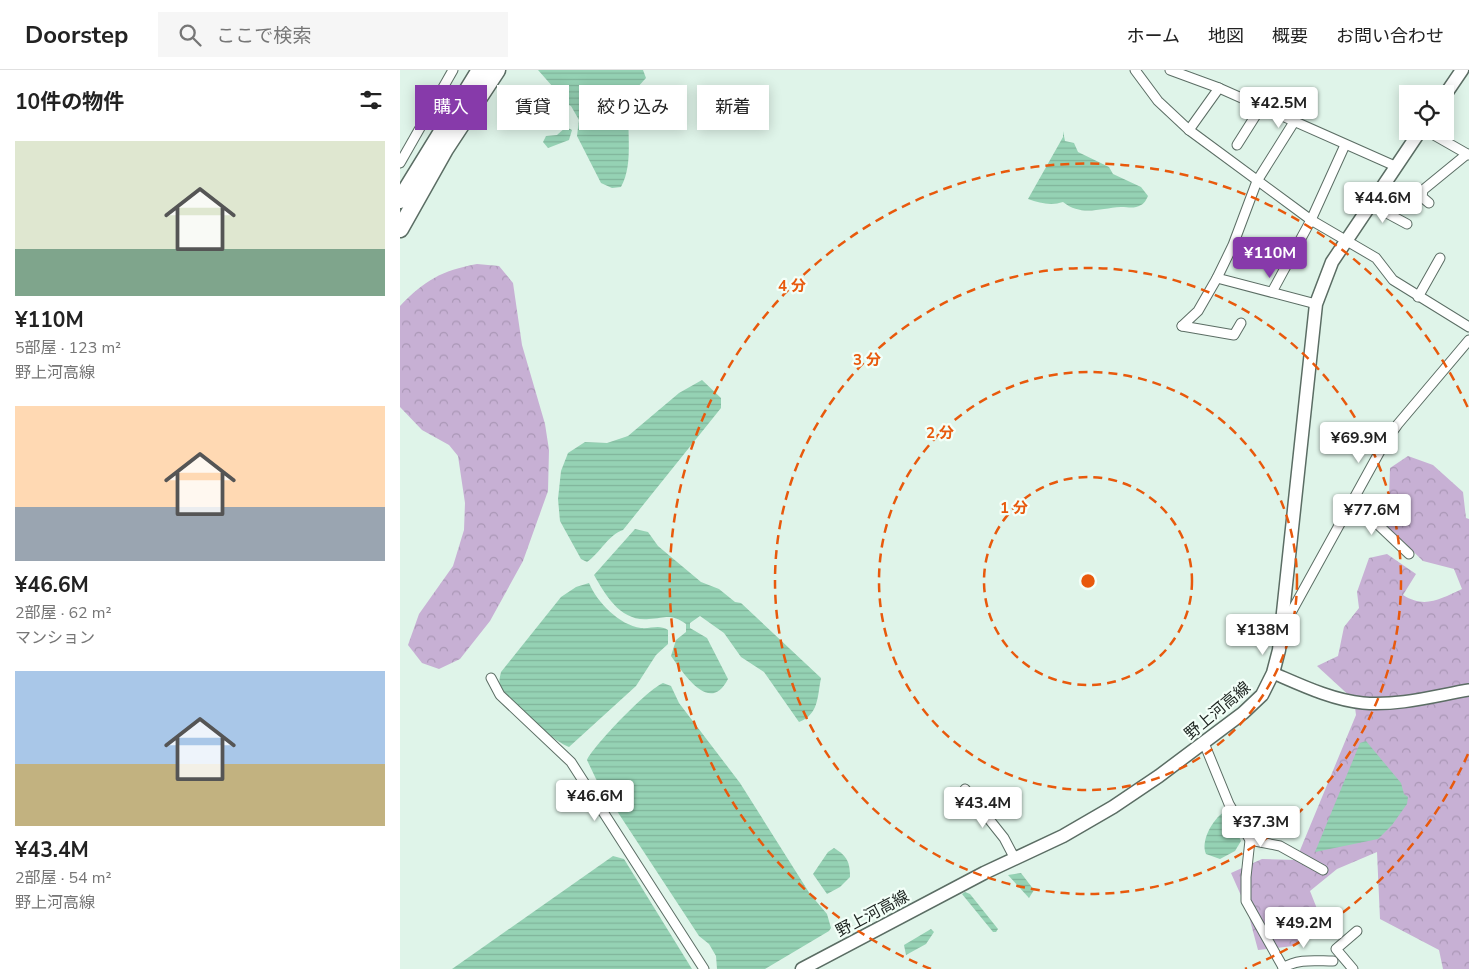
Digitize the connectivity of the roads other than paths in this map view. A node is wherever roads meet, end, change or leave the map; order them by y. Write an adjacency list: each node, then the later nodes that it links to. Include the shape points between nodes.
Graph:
1 (453, 70): 17 (street)
2 (480, 70): 20 (highway)
3 (497, 70): 25 (highway, via 445,149)
4 (1135, 70): 11 (street, via 1158,101)
5 (1170, 70): 8 (street)
6 (1462, 70): 7 (main road)
7 (1452, 85)
8 (1219, 88): 9 (street); 11 (street)
9 (1261, 107): 10 (street); 14 (street)
10 (1294, 122): 15 (street); 19 (street)
11 (1189, 130): 19 (street)
12 (1414, 140): 18 (main road, 野上河高線)
13 (1443, 140): 16 (street)
14 (1237, 145)
15 (1345, 145): 18 (street); 23 (street)
16 (1468, 154): 21 (street, via 1423,190 1422,197)
17 (400, 163)
18 (1395, 166): 22 (main road, 野上河高線)
19 (1256, 181): 23 (street); 28 (street, via 1233,245)
20 (400, 200)
21 (1428, 203)
22 (1370, 204): 24 (street); 26 (main road, 野上河高線)
23 (1311, 220): 26 (street); 29 (street)
24 (1407, 224)
25 (400, 229)
26 (1346, 239): 30 (street, via 1376,258 1392,280); 31 (main road, 野上河高線, via 1332,262)
27 (1440, 258): 30 (street)
28 (1217, 278): 29 (street); 32 (street, via 1198,311 1182,326 1234,335)
29 (1272, 292): 31 (street)
30 (1418, 297): 33 (street)
31 (1316, 304): 37 (main road, 野上河高線)
32 (1241, 323)
33 (1469, 327)
34 (1469, 340): 35 (street, via 1398,424)
35 (1352, 500): 36 (street); 37 (street, via 1288,618)
36 (1409, 554)
37 (1282, 620): 38 (main road, 野上河高線)
38 (1273, 673): 40 (street, via 1311,690 1362,703 1391,703); 41 (main road, 野上河高線, via 1262,695)
39 (491, 678): 49 (street, via 500,695 571,762)
40 (1469, 690)
41 (1204, 742): 43 (street, via 1229,804); 44 (main road, 野上河高線, via 1113,807)
42 (966, 789): 44 (street)
43 (1250, 840): 45 (street, via 1280,846); 50 (street, via 1246,901)
44 (1016, 859): 48 (main road, 野上河高線)
45 (1323, 870)
46 (1356, 931): 51 (street, via 1336,949)
47 (1333, 961): 50 (street, via 1303,961)
48 (807, 968)
49 (704, 969)
50 (1284, 969)
51 (1353, 969)

